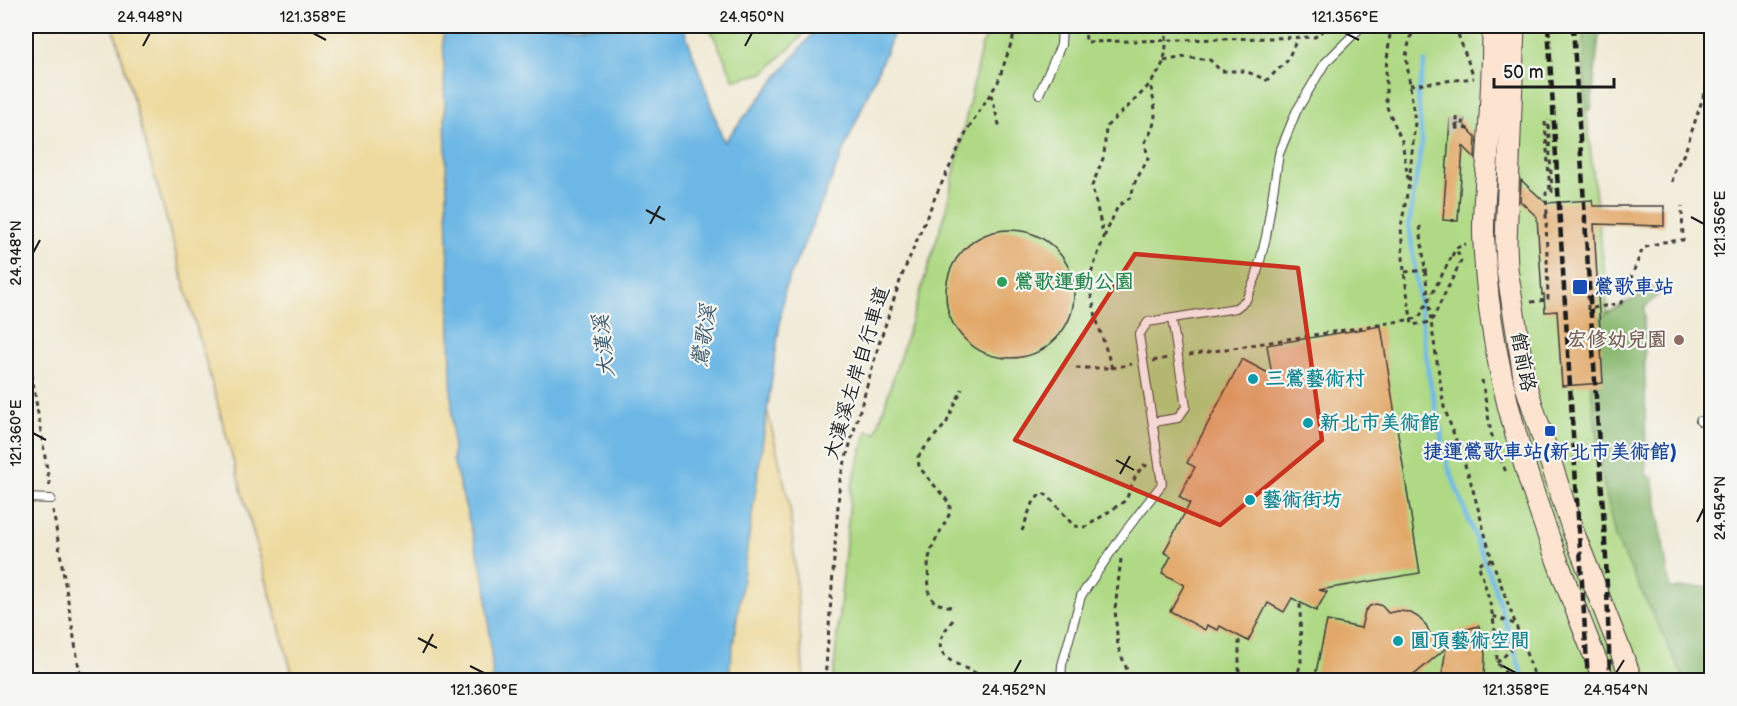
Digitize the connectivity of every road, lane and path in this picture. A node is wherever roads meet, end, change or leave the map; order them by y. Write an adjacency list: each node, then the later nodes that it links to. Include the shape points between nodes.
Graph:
1 (1017, 26): 19 (path, 大漢溪左岸自行車道)
2 (1062, 26): 18 (lane, via 1061,45)
3 (1085, 26): 13 (path, via 1086,42)
4 (1166, 26): 13 (path)
5 (1328, 26): 12 (path, via 1315,37)
6 (1362, 26): 35 (lane, via 1325,63 1296,112 1279,153 1266,237 1246,300 1236,308)
7 (1391, 26): 25 (path, via 1386,105 1402,141)
8 (1416, 26): 17 (path, via 1406,56)
9 (1455, 26): 17 (path, via 1475,78)
10 (1493, 26): 67 (street, 館前路, via 1484,243 1491,327 1502,386 1526,470 1557,564)
11 (1514, 26): 68 (street, 館前路, via 1506,243 1525,383 1573,531)
12 (1298, 37): 13 (path); 14 (path, via 1287,61 1267,80 1245,70 1221,71 1210,60 1184,57)
13 (1167, 41): 14 (path)
14 (1164, 61): 16 (path)
15 (1712, 82): 24 (path, via 1708,82)
16 (1150, 83): 28 (path, via 1156,114 1145,142 1148,159 1134,182 1131,197 1118,206); 28 (path, via 1106,128 1104,156 1092,186)
17 (1410, 85): 25 (path, via 1415,122)
18 (1039, 94)
19 (991, 95): 22 (path); 59 (path, 大漢溪左岸自行車道, via 968,129 901,278 840,479)
20 (1457, 117): 23 (path, via 1463,125 1454,128)
21 (1547, 121): 34 (path, via 1547,300)
22 (999, 128)
23 (1473, 129)
24 (1672, 182)
25 (1409, 183): 32 (path, via 1401,227)
26 (1682, 206): 33 (path, via 1683,240 1643,248 1621,303 1588,309)
27 (1420, 226): 31 (path)
28 (1104, 237): 40 (path, via 1088,282)
29 (1469, 243): 30 (path)
30 (1456, 249): 36 (path, via 1461,261); 37 (path, bridge, via 1419,318)
31 (1427, 270): 32 (path); 36 (path)
32 (1404, 272): 36 (path, via 1412,325)
33 (1588, 296)
34 (1526, 302)
35 (1172, 319): 37 (lane); 38 (lane, via 1148,322 1139,335)
36 (1431, 322): 50 (path, via 1444,407 1470,479)
37 (1178, 357): 38 (path); 43 (lane, via 1186,407 1178,418)
38 (1143, 362): 40 (path); 43 (lane)
39 (1076, 368): 40 (path)
40 (1112, 368)
41 (962, 389): 52 (path, via 946,424 918,457 919,467 950,504 950,513 928,561 929,594 935,603)
42 (1700, 421): 44 (lane)
43 (1153, 422): 45 (lane)
44 (1712, 428)
45 (1160, 470): 48 (path, via 1144,465 1126,500 1086,527 1074,526 1049,497 1039,494); 49 (lane, via 1162,484)
46 (26, 498): 47 (lane)
47 (51, 499)
48 (1022, 531)
49 (1124, 533): 61 (lane, via 1081,596); 62 (path, via 1115,609 1118,647)
50 (1492, 560): 53 (path, via 1478,564); 55 (path)
51 (1300, 602): 64 (path, via 1302,662)
52 (951, 606)
53 (1493, 616): 55 (path); 58 (path)
54 (953, 620): 60 (path, via 940,643 944,656)
55 (1517, 625): 57 (path)
56 (1239, 636): 63 (path, via 1239,671)
57 (1522, 639): 58 (path); 66 (path)
58 (1497, 663): 65 (path)
59 (825, 681)
60 (988, 681)
61 (1061, 681)
62 (1131, 681)
63 (1235, 681)
64 (1296, 681)
65 (1512, 681)
66 (1536, 681)
67 (1604, 681)
68 (1632, 681)

